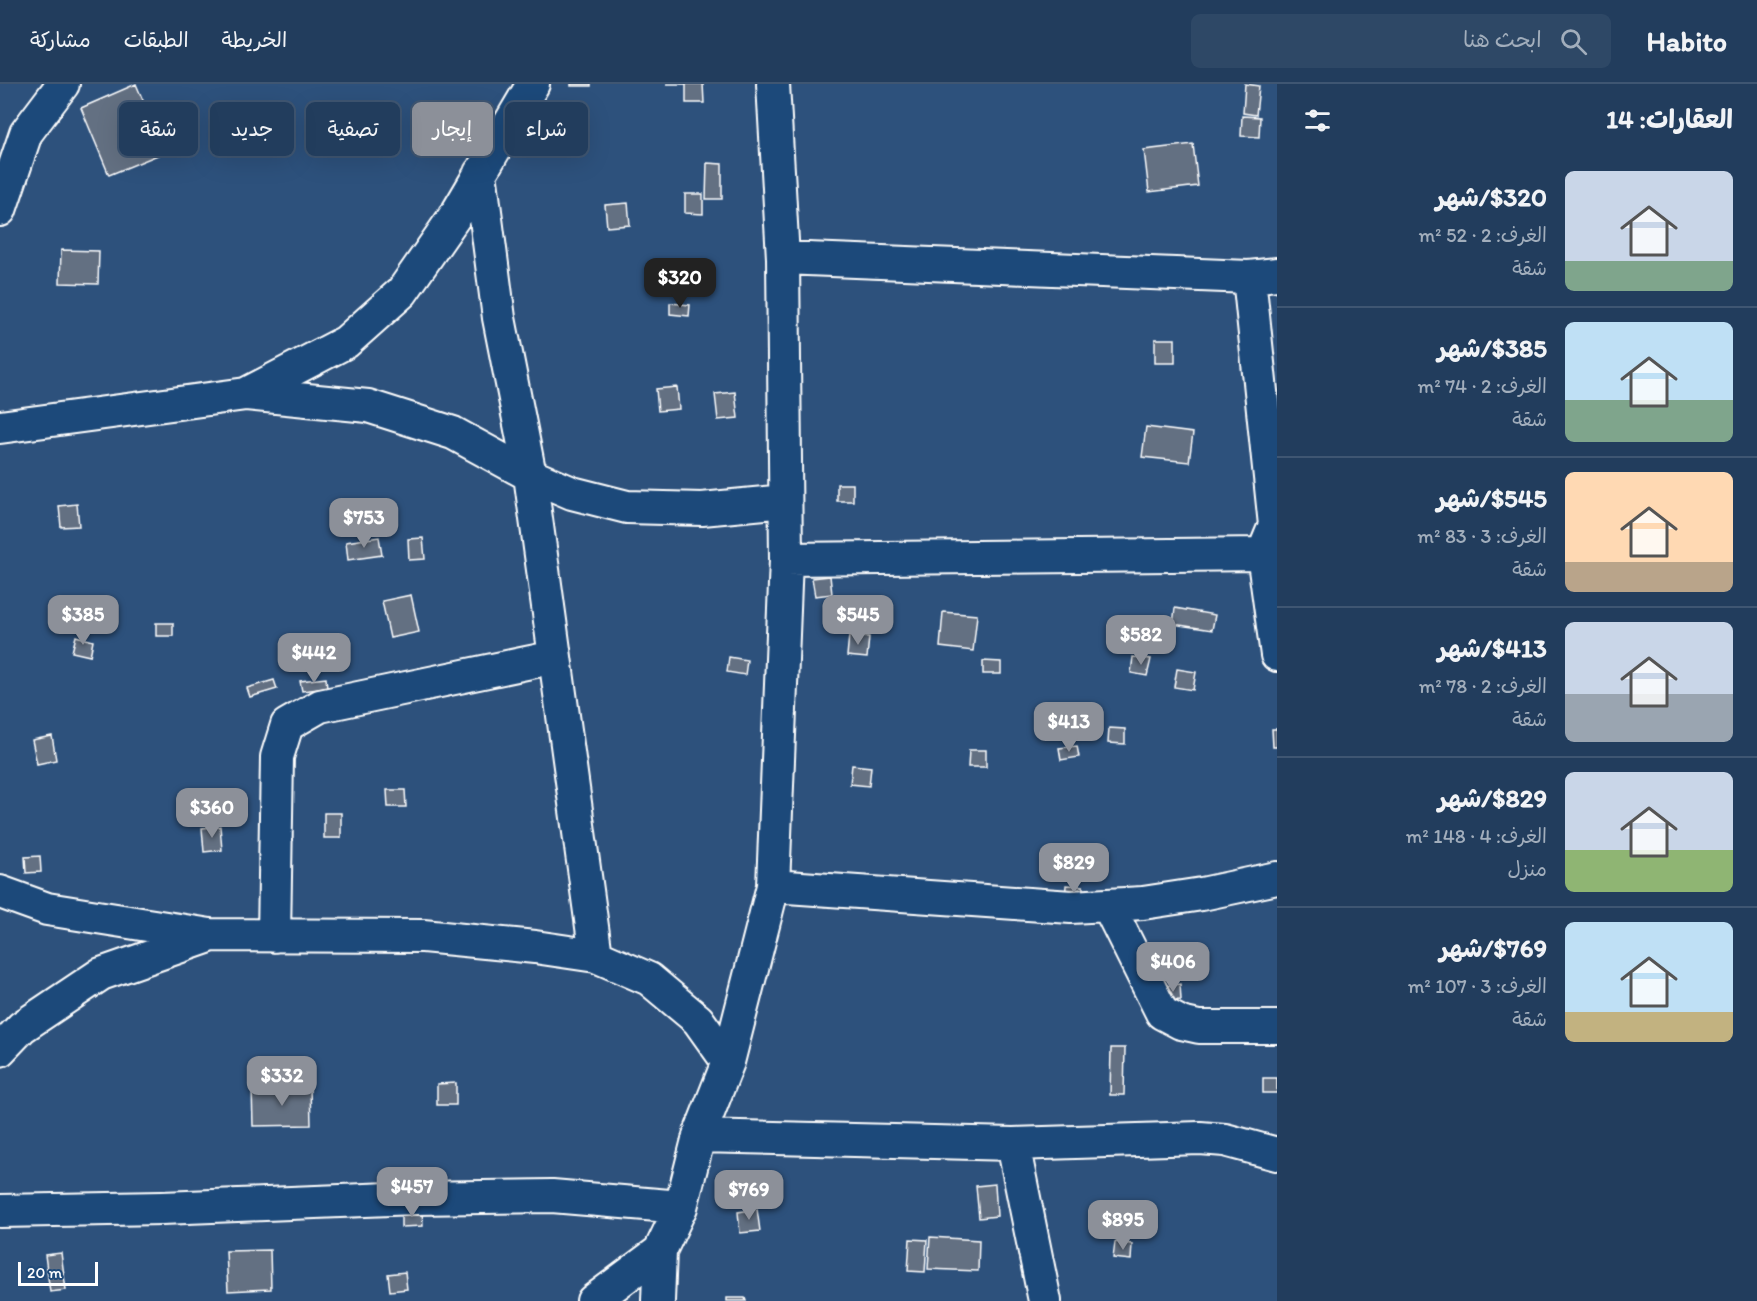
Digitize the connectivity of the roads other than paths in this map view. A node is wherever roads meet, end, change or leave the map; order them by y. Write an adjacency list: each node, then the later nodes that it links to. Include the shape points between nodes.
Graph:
1 (63, 84): 5 (street, via 26,133)
2 (533, 84): 4 (street)
3 (773, 84): 6 (street)
4 (480, 173): 8 (street, via 402,292 346,342); 10 (street, via 499,318)
5 (0, 210)
6 (783, 258): 7 (street); 11 (street)
7 (1263, 276): 12 (street)
8 (246, 394): 9 (street); 10 (street, via 368,406 453,433)
9 (0, 427)
10 (530, 475): 11 (street, via 572,493 627,507 702,509); 16 (street)
11 (784, 501): 14 (street)
12 (1276, 525): 13 (street)
13 (1263, 554): 14 (street); 15 (street)
14 (786, 559): 18 (street)
15 (1277, 655)
16 (555, 657): 22 (street, via 321,706 287,725 277,757); 23 (street)
17 (1277, 878): 20 (street, via 1202,894)
18 (773, 886): 20 (street, via 1071,908); 26 (street)
19 (0, 892): 21 (street, via 47,909)
20 (1108, 905): 24 (street, via 1162,1013 1199,1027)
21 (210, 935): 22 (street); 25 (street, via 101,974 22,1027)
22 (274, 936): 23 (street, via 423,936)
23 (596, 956): 26 (street, via 649,979 698,1020)
24 (1277, 1027)
25 (0, 1050)
26 (728, 1062): 27 (street)
27 (699, 1136): 28 (street); 30 (street)
28 (1013, 1144): 29 (street, via 1200,1138 1226,1140); 35 (street)
29 (1277, 1154)
30 (681, 1207): 31 (street, via 552,1196); 32 (street)
31 (0, 1211)
32 (660, 1251): 33 (street); 34 (street)
33 (593, 1301)
34 (658, 1301)
35 (1045, 1301)

